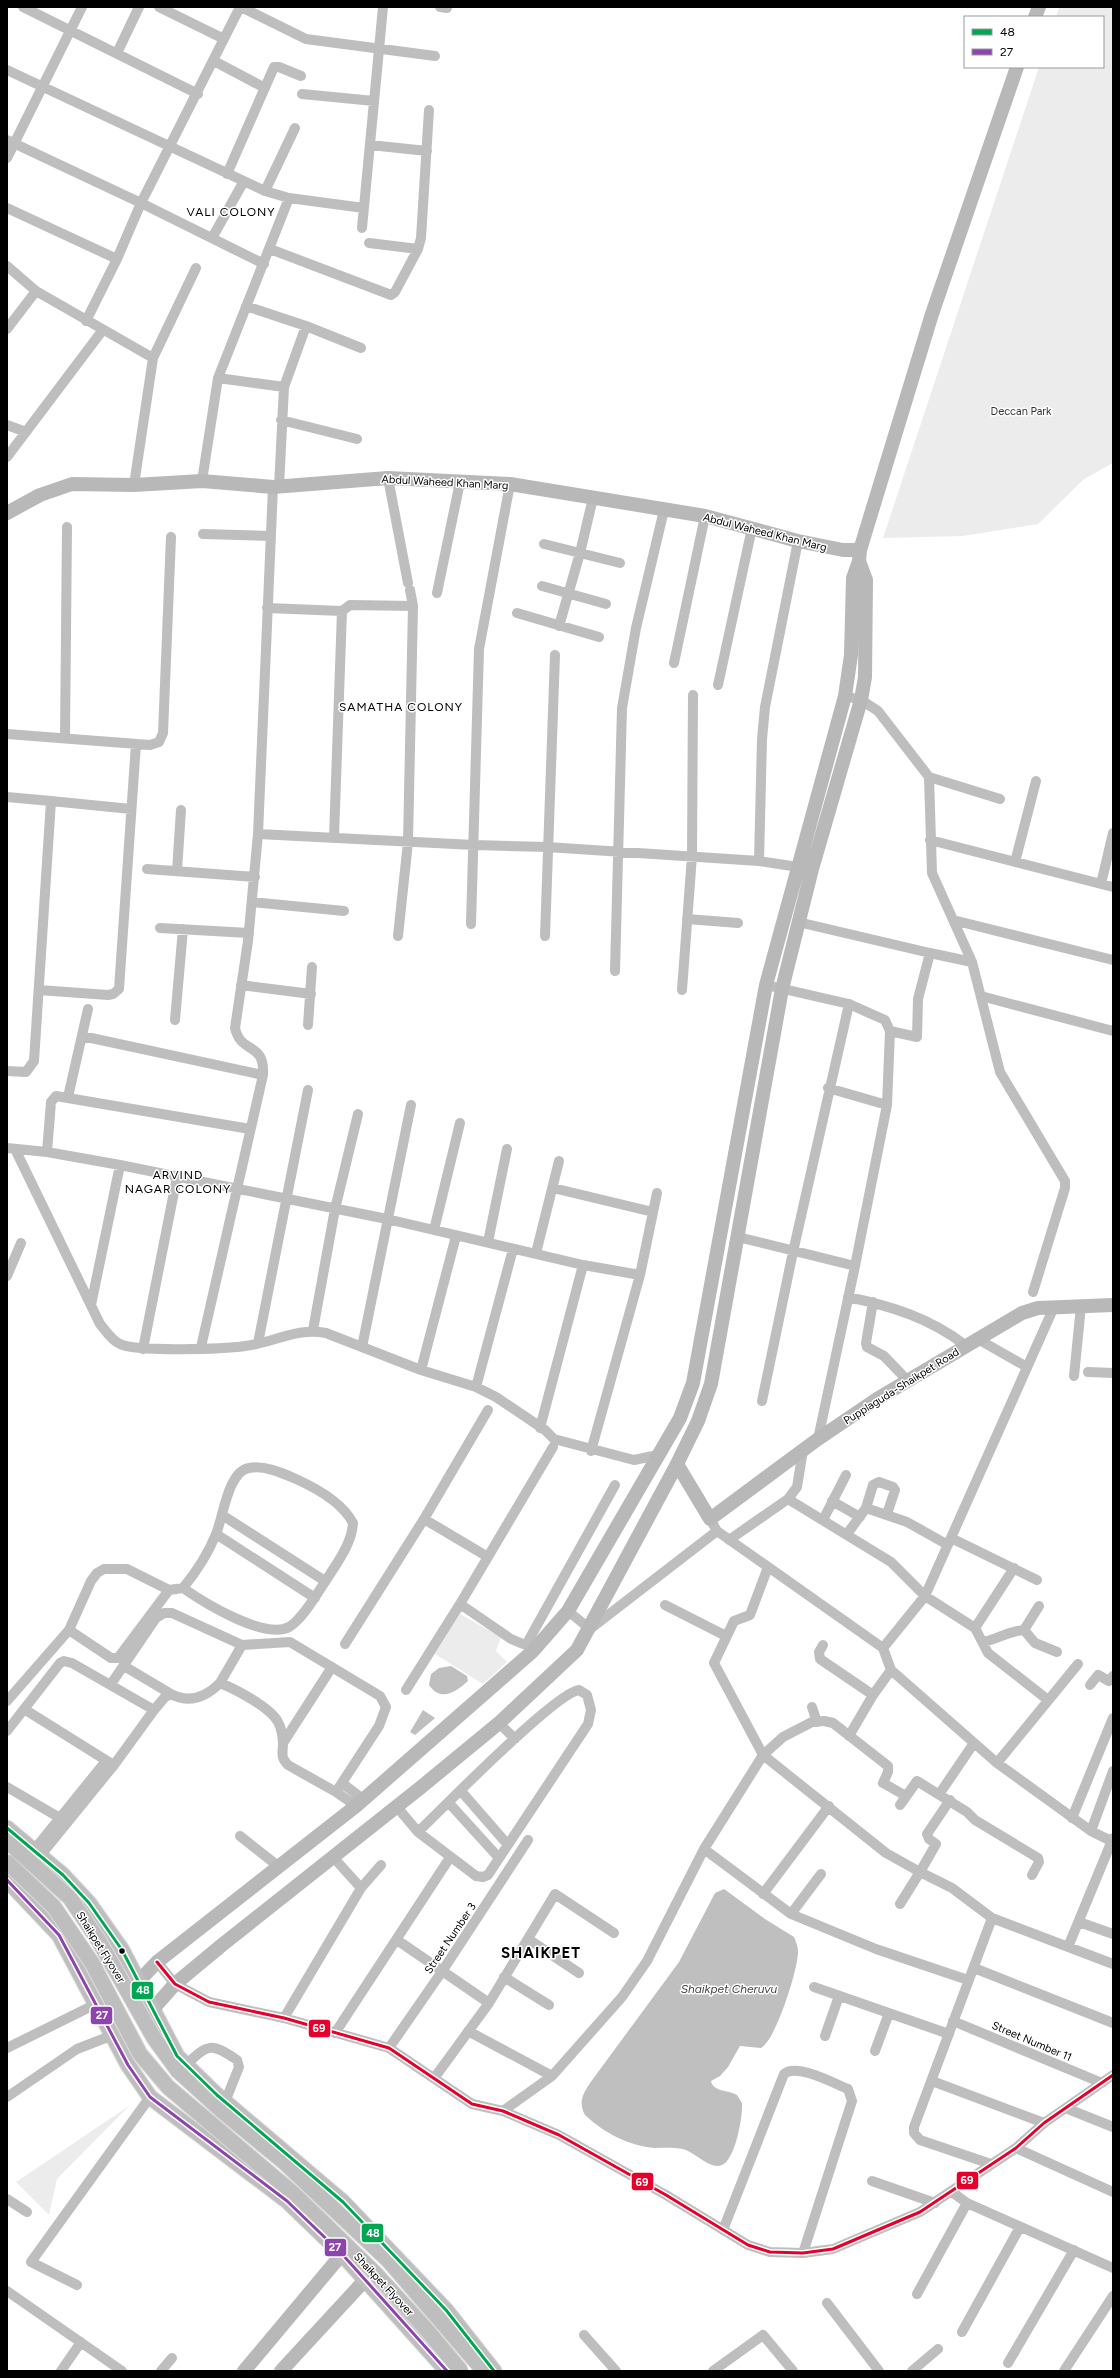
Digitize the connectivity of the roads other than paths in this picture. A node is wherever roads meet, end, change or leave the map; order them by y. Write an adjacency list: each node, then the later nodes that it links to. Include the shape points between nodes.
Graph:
1 (23, 7): 7 (street)
2 (82, 7): 7 (street)
3 (139, 7): 10 (street)
4 (159, 7): 8 (street)
5 (240, 7): 8 (street); 9 (street, via 306,39)
6 (383, 7): 9 (street)
7 (70, 30): 10 (street); 16 (street)
8 (224, 39): 12 (street)
9 (379, 49): 11 (street); 20 (street)
10 (117, 53): 18 (street)
11 (435, 56)
12 (214, 61): 17 (street); 18 (street)
13 (1017, 68): 77 (street, via 932,314)
14 (7, 70): 16 (street)
15 (301, 76): 17 (street, via 276,66)
16 (43, 87): 23 (street); 25 (street)
17 (265, 88): 28 (street)
18 (198, 94): 25 (street)
19 (302, 94): 20 (street)
20 (374, 101): 24 (street)
21 (429, 110): 26 (street)
22 (295, 128): 30 (street)
23 (11, 142): 27 (street); 32 (street)
24 (370, 145): 26 (street); 34 (street)
25 (171, 146): 28 (street); 32 (street)
26 (427, 151): 39 (street)
27 (7, 158)
28 (227, 174): 29 (street)
29 (244, 181): 30 (street); 36 (street)
30 (266, 191): 31 (street)
31 (288, 198): 34 (street); 38 (street)
32 (141, 203): 36 (street); 40 (street)
33 (7, 208): 40 (street)
34 (364, 208): 35 (street)
35 (362, 228)
36 (212, 238): 41 (street)
37 (369, 244): 39 (street)
38 (270, 249): 39 (street, via 391,295); 41 (street)
39 (418, 249)
40 (118, 259): 46 (street)
41 (264, 264): 45 (street)
42 (7, 266): 44 (street)
43 (196, 268): 51 (street)
44 (36, 291): 46 (street); 48 (street)
45 (246, 306): 47 (street); 52 (street)
46 (86, 321): 49 (street)
47 (306, 326): 50 (street); 53 (street)
48 (7, 329)
49 (102, 331): 51 (street); 56 (street)
50 (360, 348)
51 (153, 358): 63 (street)
52 (218, 378): 53 (street); 60 (street)
53 (284, 387): 54 (street)
54 (281, 420): 57 (street); 64 (street)
55 (7, 425): 56 (street)
56 (26, 432): 58 (street)
57 (357, 439)
58 (7, 457)
59 (388, 478): 61 (street, Abdul Waheed Khan Marg); 64 (street, Abdul Waheed Khan Marg); 83 (street)
60 (202, 481): 63 (street, Abdul Waheed Khan Marg); 64 (street, Abdul Waheed Khan Marg)
61 (460, 482): 62 (street, Abdul Waheed Khan Marg); 80 (street)
62 (510, 484): 65 (street, Abdul Waheed Khan Marg); 110 (street, via 479,649)
63 (134, 485): 67 (street, Abdul Waheed Khan Marg, via 72,484 40,495)
64 (276, 487): 72 (street)
65 (593, 498): 66 (street, Abdul Waheed Khan Marg); 76 (street)
66 (664, 510): 68 (street, Abdul Waheed Khan Marg); 112 (street, via 636,628 622,708)
67 (7, 513)
68 (705, 516): 70 (street, Abdul Waheed Khan Marg); 90 (street)
69 (67, 527): 96 (street)
70 (752, 528): 74 (street, Abdul Waheed Khan Marg); 91 (street)
71 (203, 534): 72 (street)
72 (270, 536): 84 (street)
73 (171, 537): 97 (street, via 162,738 155,745)
74 (798, 541): 77 (street, Abdul Waheed Khan Marg); 114 (street, via 765,707)
75 (544, 544): 76 (street)
76 (580, 553): 78 (street); 81 (street)
77 (860, 556): 93 (street, via 853,578 851,655); 94 (street, via 866,580 867,653)
78 (620, 563)
79 (542, 586): 81 (street)
80 (437, 592)
81 (568, 593): 82 (street); 87 (street)
82 (606, 604)
83 (413, 606): 85 (street, via 350,605); 109 (street)
84 (267, 608): 85 (street); 106 (street)
85 (342, 611): 107 (street)
86 (517, 613): 87 (street)
87 (559, 626): 88 (street)
88 (599, 638)
89 (555, 655): 111 (street)
90 (674, 663)
91 (718, 685)
92 (693, 695): 113 (street)
93 (845, 696): 94 (street); 116 (street)
94 (861, 700): 98 (street, via 878,711); 116 (street)
95 (7, 734): 96 (street)
96 (65, 738): 97 (street)
97 (136, 744): 103 (street)
98 (929, 777): 101 (street); 108 (street)
99 (1036, 781): 115 (street)
100 (7, 797): 102 (street)
101 (1000, 799)
102 (51, 801): 103 (street); 142 (street)
103 (131, 809): 142 (street, via 118,989 108,995)
104 (181, 810): 118 (street)
105 (1113, 833): 120 (street)
106 (258, 834): 107 (street); 119 (street)
107 (334, 837): 109 (street)
108 (930, 840): 115 (street); 125 (street, via 932,873)
109 (408, 842): 110 (street); 132 (street)
110 (474, 846): 111 (street); 128 (street)
111 (547, 847): 112 (street); 133 (street)
112 (618, 852): 113 (street); 138 (street)
113 (692, 856): 114 (street); 124 (street)
114 (759, 861): 116 (street)
115 (1015, 862): 120 (street)
116 (805, 868): 126 (street); 140 (street)
117 (147, 869): 118 (street)
118 (177, 871): 119 (street)
119 (255, 877): 122 (street)
120 (1101, 884): 121 (street)
121 (1113, 887)
122 (252, 902): 123 (street); 131 (street)
123 (344, 911)
124 (687, 918): 127 (street); 143 (street)
125 (952, 920): 135 (street); 136 (street)
126 (798, 922): 134 (street); 141 (street)
127 (738, 923)
128 (471, 924)
129 (160, 928): 130 (street)
130 (183, 929): 131 (street); 148 (street)
131 (249, 933): 139 (street)
132 (398, 936)
133 (545, 936)
134 (930, 953): 136 (street); 150 (street, via 918,999 917,1037)
135 (1113, 960)
136 (972, 962): 145 (street)
137 (312, 967): 144 (street)
138 (615, 971)
139 (241, 985): 144 (street); 154 (street, via 236,1018 237,1036 243,1044 259,1053 264,1061)
140 (766, 985): 141 (street); 215 (street, via 693,1383 680,1418)
141 (782, 989): 146 (street); 178 (street)
142 (39, 990): 153 (street, via 34,1061 26,1072)
143 (682, 990)
144 (310, 994): 149 (street)
145 (982, 996): 151 (street); 188 (street, via 1000,1072 1065,1181)
146 (849, 1004): 150 (street, via 885,1020); 155 (street)
147 (88, 1009): 152 (street)
148 (176, 1020)
149 (308, 1025)
150 (890, 1031): 158 (street)
151 (1113, 1031)
152 (82, 1036): 154 (street); 157 (street)
153 (7, 1071)
154 (263, 1075): 162 (street)
155 (828, 1088): 158 (street); 182 (street)
156 (308, 1090): 172 (street)
157 (68, 1097): 162 (street); 165 (street, via 56,1096 51,1102)
158 (887, 1104): 185 (street)
159 (411, 1105): 175 (street)
160 (358, 1114): 173 (street)
161 (460, 1123): 176 (street)
162 (250, 1129): 170 (street)
163 (11, 1149): 165 (street); 191 (street)
164 (507, 1149): 179 (street)
165 (46, 1152): 167 (street)
166 (559, 1161): 169 (street)
167 (120, 1165): 168 (street); 191 (street)
168 (177, 1177): 170 (street); 200 (street)
169 (553, 1188): 174 (street); 183 (street)
170 (236, 1189): 172 (street); 198 (street)
171 (657, 1193): 174 (street)
172 (286, 1199): 173 (street); 197 (street)
173 (335, 1209): 175 (street); 195 (street)
174 (653, 1212): 186 (street)
175 (387, 1219): 176 (street); 199 (street)
176 (434, 1230): 177 (street)
177 (456, 1236): 179 (street); 202 (street)
178 (738, 1237): 182 (street); 216 (street, via 711,1384 698,1421)
179 (488, 1242): 181 (street)
180 (21, 1243): 187 (street)
181 (513, 1249): 183 (street); 207 (street)
182 (793, 1252): 185 (street); 208 (street)
183 (536, 1253): 184 (street)
184 (583, 1265): 186 (street); 210 (street)
185 (855, 1266): 189 (street)
186 (640, 1275): 214 (street)
187 (7, 1276)
188 (1034, 1292)
189 (848, 1297): 190 (street); 211 (street)
190 (873, 1302): 196 (street, via 908,1313); 206 (street, via 867,1347 884,1356)
191 (91, 1305): 200 (street, via 109,1336 120,1344)
192 (1113, 1305): 193 (street, Pupplaguda-Shaikpet Road)
193 (1080, 1306): 194 (street, Pupplaguda-Shaikpet Road); 205 (street)
194 (1054, 1307): 196 (street, Pupplaguda-Shaikpet Road, via 1022,1312); 201 (street)
195 (313, 1330): 197 (street); 199 (street)
196 (971, 1342): 201 (street); 206 (street, Pupplaguda-Shaikpet Road)
197 (258, 1343): 198 (street, via 245,1346)
198 (201, 1347): 200 (street)
199 (362, 1347): 202 (street)
200 (143, 1349)
201 (1027, 1367): 231 (street)
202 (421, 1370): 207 (street)
203 (1088, 1372): 204 (street)
204 (1113, 1373)
205 (1074, 1376)
206 (908, 1381): 211 (street, Pupplaguda-Shaikpet Road)
207 (476, 1387): 210 (street, via 496,1397)
208 (762, 1401)
209 (488, 1410): 225 (street)
210 (540, 1428): 214 (street, via 554,1439)
211 (818, 1439): 213 (street, Pupplaguda-Shaikpet Road)
212 (553, 1447): 232 (street)
213 (803, 1450): 219 (street, via 797,1487); 227 (street, Pupplaguda-Shaikpet Road)
214 (591, 1451): 215 (street, via 634,1460)
215 (658, 1455): 216 (street); 244 (street)
216 (677, 1464): 227 (street); 246 (street)
217 (846, 1475): 220 (street)
218 (615, 1485): 254 (street)
219 (788, 1499): 226 (street); 230 (street)
220 (832, 1501): 224 (street); 226 (street)
221 (866, 1508): 222 (street); 222 (street, via 873,1485 879,1482 895,1490); 224 (street)
222 (887, 1514): 231 (street)
223 (222, 1515): 228 (street); 236 (street); 236 (street, via 232,1483 248,1468 272,1470 297,1480 333,1500 349,1515 353,1522 353,1531)
224 (860, 1517): 229 (street)
225 (424, 1519): 232 (street); 251 (street)
226 (823, 1520): 229 (street)
227 (714, 1525): 230 (street); 246 (street)
228 (216, 1534): 237 (street, via 199,1569); 240 (street)
229 (848, 1534): 239 (street, via 891,1562)
230 (729, 1540): 233 (street)
231 (950, 1542): 234 (street); 239 (street)
232 (488, 1557): 241 (street)
233 (768, 1566): 249 (street, via 750,1615 736,1619); 255 (street)
234 (1014, 1568): 235 (street); 245 (street)
235 (1037, 1580)
236 (325, 1581): 240 (street)
237 (183, 1588): 238 (street); 240 (street, via 247,1622 274,1629 290,1626)
238 (169, 1590): 247 (street, via 127,1569 104,1569 91,1581); 247 (street, via 118,1658 111,1658)
239 (925, 1596): 245 (street); 255 (street)
240 (315, 1598)
241 (460, 1604): 254 (street); 265 (street)
242 (665, 1605): 249 (street)
243 (1038, 1606): 248 (street)
244 (568, 1611): 246 (street); 254 (street)
245 (975, 1628): 250 (street)
246 (590, 1629): 275 (street, via 576,1650)
247 (69, 1630): 269 (street)
248 (1024, 1630): 250 (street, via 1011,1631); 256 (street, via 1036,1643)
249 (726, 1636): 281 (street, via 714,1662)
250 (983, 1642): 268 (street, via 988,1654)
251 (345, 1644)
252 (242, 1645): 258 (street, via 172,1613 164,1613 156,1618); 259 (street, via 290,1642); 262 (street)
253 (822, 1645): 267 (street, via 820,1659)
254 (527, 1647): 291 (street)
255 (883, 1648): 260 (street)
256 (1057, 1652)
257 (1078, 1664): 268 (street)
258 (124, 1666): 263 (street); 266 (street)
259 (332, 1667): 279 (street); 285 (street, via 380,1696 386,1707 379,1726)
260 (891, 1670): 267 (street); 280 (street)
261 (1113, 1676): 264 (street, via 1109,1680 1098,1675)
262 (220, 1683): 266 (street, via 202,1697 178,1698); 279 (street, via 269,1712 279,1722)
263 (111, 1684): 271 (street, via 72,1662 64,1661); 272 (street)
264 (1090, 1685)
265 (406, 1690)
266 (171, 1694): 272 (street, via 165,1696)
267 (873, 1695): 277 (street)
268 (1048, 1700): 283 (street)
269 (7, 1701)
270 (812, 1707): 274 (street)
271 (24, 1709): 276 (street); 282 (street)
272 (154, 1710): 282 (street)
273 (1113, 1718): 296 (street)
274 (817, 1722): 277 (street, via 824,1720 833,1723); 281 (street, via 783,1737)
275 (499, 1723): 278 (street); 294 (street)
276 (7, 1732)
277 (849, 1736): 289 (street, via 889,1767 883,1783 903,1801 916,1781)
278 (512, 1737): 287 (street); 304 (street, via 568,1694 579,1690 587,1694 591,1710 588,1724)
279 (283, 1743): 288 (street, via 281,1753 288,1765)
280 (974, 1743): 283 (street); 289 (street)
281 (763, 1754): 293 (street); 305 (street)
282 (110, 1763): 295 (street); 306 (street)
283 (997, 1763): 296 (street)
284 (1113, 1771): 298 (street)
285 (342, 1783): 288 (street); 291 (street)
286 (7, 1787): 295 (street)
287 (461, 1791): 292 (street); 304 (street)
288 (336, 1792): 291 (street)
289 (940, 1794): 290 (street)
290 (950, 1800): 313 (street, via 927,1834 936,1844); 315 (street, via 975,1820 1038,1858 1039,1862)
291 (360, 1803): 312 (street)
292 (449, 1803): 299 (street); 308 (street)
293 (829, 1806): 313 (street, via 886,1853); 318 (street)
294 (397, 1807): 299 (street); 307 (street)
295 (60, 1818): 306 (street)
296 (1072, 1818): 298 (street)
297 (7, 1828): 306 (main road)
298 (1091, 1831): 303 (street)
299 (418, 1832): 308 (street, via 476,1876 488,1875)
300 (240, 1836): 312 (street)
301 (528, 1840): 331 (street, Street Number 3)
302 (7, 1841): 402 (main road, Shaikpet Flyover, bridge, via 70,1898 103,1948 154,2038 178,2071 285,2163 388,2260)
303 (1113, 1841): 322 (street)
304 (508, 1845): 308 (street)
305 (704, 1849): 318 (street); 357 (street, via 647,1961 622,1997)
306 (37, 1853): 335 (main road, via 63,1875 89,1903 122,1950)
307 (333, 1857): 317 (street); 336 (street)
308 (499, 1858)
309 (7, 1862): 401 (main road, Shaikpet Flyover, bridge, via 54,1907 92,1963 140,2054 168,2087 301,2200 374,2272 426,2329)
310 (446, 1862): 326 (street)
311 (381, 1865): 317 (street)
312 (278, 1866): 328 (street)
313 (920, 1872): 319 (street); 321 (street, via 952,1888)
314 (821, 1874): 320 (street)
315 (1032, 1875)
316 (7, 1880): 340 (main road, via 59,1935)
317 (361, 1888): 344 (street)
318 (763, 1894): 320 (street)
319 (900, 1904)
320 (791, 1914): 334 (street, via 876,1949)
321 (992, 1918): 327 (street); 330 (street)
322 (1079, 1922): 324 (street); 327 (street)
323 (614, 1933): 325 (street, via 555,1894)
324 (1113, 1934)
325 (528, 1939): 332 (street); 333 (street)
326 (397, 1940): 331 (street); 348 (street)
327 (1068, 1947): 329 (street)
328 (157, 1962): 335 (street); 336 (street)
329 (1113, 1964)
330 (974, 1968): 334 (street); 346 (street)
331 (443, 1970): 339 (street); 353 (street, Street Number 3)
332 (579, 1973)
333 (504, 1977): 339 (street); 341 (street)
334 (968, 1980): 345 (street)
335 (138, 1982): 342 (main road)
336 (175, 1984): 342 (street); 344 (street, via 209,2002)
337 (814, 1987): 338 (street)
338 (839, 1996): 343 (street); 351 (street)
339 (489, 2003): 347 (street)
340 (96, 2004): 350 (main road); 352 (street)
341 (549, 2005)
342 (152, 2010): 355 (main road, via 177,2056)
343 (889, 2013): 349 (street); 354 (street)
344 (284, 2018): 348 (street)
345 (953, 2021): 349 (street); 360 (street, Street Number 11)
346 (1113, 2023)
347 (468, 2031): 357 (street); 358 (street)
348 (335, 2032): 353 (street)
349 (949, 2034): 359 (street)
350 (113, 2035): 361 (street, via 77,2049); 362 (main road, via 128,2066)
351 (825, 2036)
352 (7, 2048)
353 (389, 2048): 358 (street)
354 (875, 2051)
355 (186, 2065): 363 (main road); 363 (street, via 202,2049 210,2046 237,2060 239,2067)
356 (1113, 2075): 360 (street)
357 (552, 2076): 365 (street)
358 (435, 2077): 365 (street, via 472,2104)
359 (932, 2081): 366 (street); 369 (street, via 914,2127 916,2138)
360 (1102, 2083): 364 (street)
361 (7, 2097)
362 (150, 2097): 381 (main road, via 287,2201); 384 (street, via 31,2262)
363 (225, 2102): 392 (main road, via 343,2202 446,2310)
364 (1068, 2108): 366 (street); 367 (street)
365 (503, 2111): 378 (street, via 559,2135)
366 (1044, 2123): 368 (street)
367 (1113, 2128)
368 (1016, 2148): 369 (street); 372 (street)
369 (991, 2164): 371 (street)
370 (872, 2181): 374 (street)
371 (952, 2192): 374 (street); 375 (street)
372 (1113, 2192)
373 (7, 2199): 376 (street)
374 (935, 2203): 380 (street, via 920,2212 833,2249)
375 (967, 2203): 377 (street); 386 (street)
376 (27, 2212)
377 (1020, 2227): 379 (street); 389 (street)
378 (723, 2230): 380 (street, via 748,2245 770,2252); 380 (street, via 784,2074 788,2070 798,2069 848,2089 852,2101)
379 (1074, 2250): 382 (street); 395 (street)
380 (803, 2252)
381 (342, 2254): 383 (main road); 399 (street)
382 (1113, 2268)
383 (365, 2280): 400 (street); 401 (main road)
384 (77, 2285)
385 (7, 2291): 391 (street)
386 (917, 2294)
387 (1113, 2296): 409 (street)
388 (827, 2303): 407 (street)
389 (962, 2332)
390 (584, 2335): 404 (street)
391 (81, 2342): 396 (street); 397 (street)
392 (476, 2348): 401 (main road); 403 (main road)
393 (938, 2349): 408 (street)
394 (172, 2358): 398 (street)
395 (1008, 2363)
396 (60, 2371)
397 (122, 2371)
398 (161, 2371)
399 (244, 2371)
400 (281, 2371)
401 (451, 2371)
402 (484, 2371)
403 (494, 2371)
404 (616, 2371)
405 (713, 2371): 406 (street, via 764,2335)
406 (793, 2371)
407 (879, 2371)
408 (912, 2371)
409 (1064, 2371)

